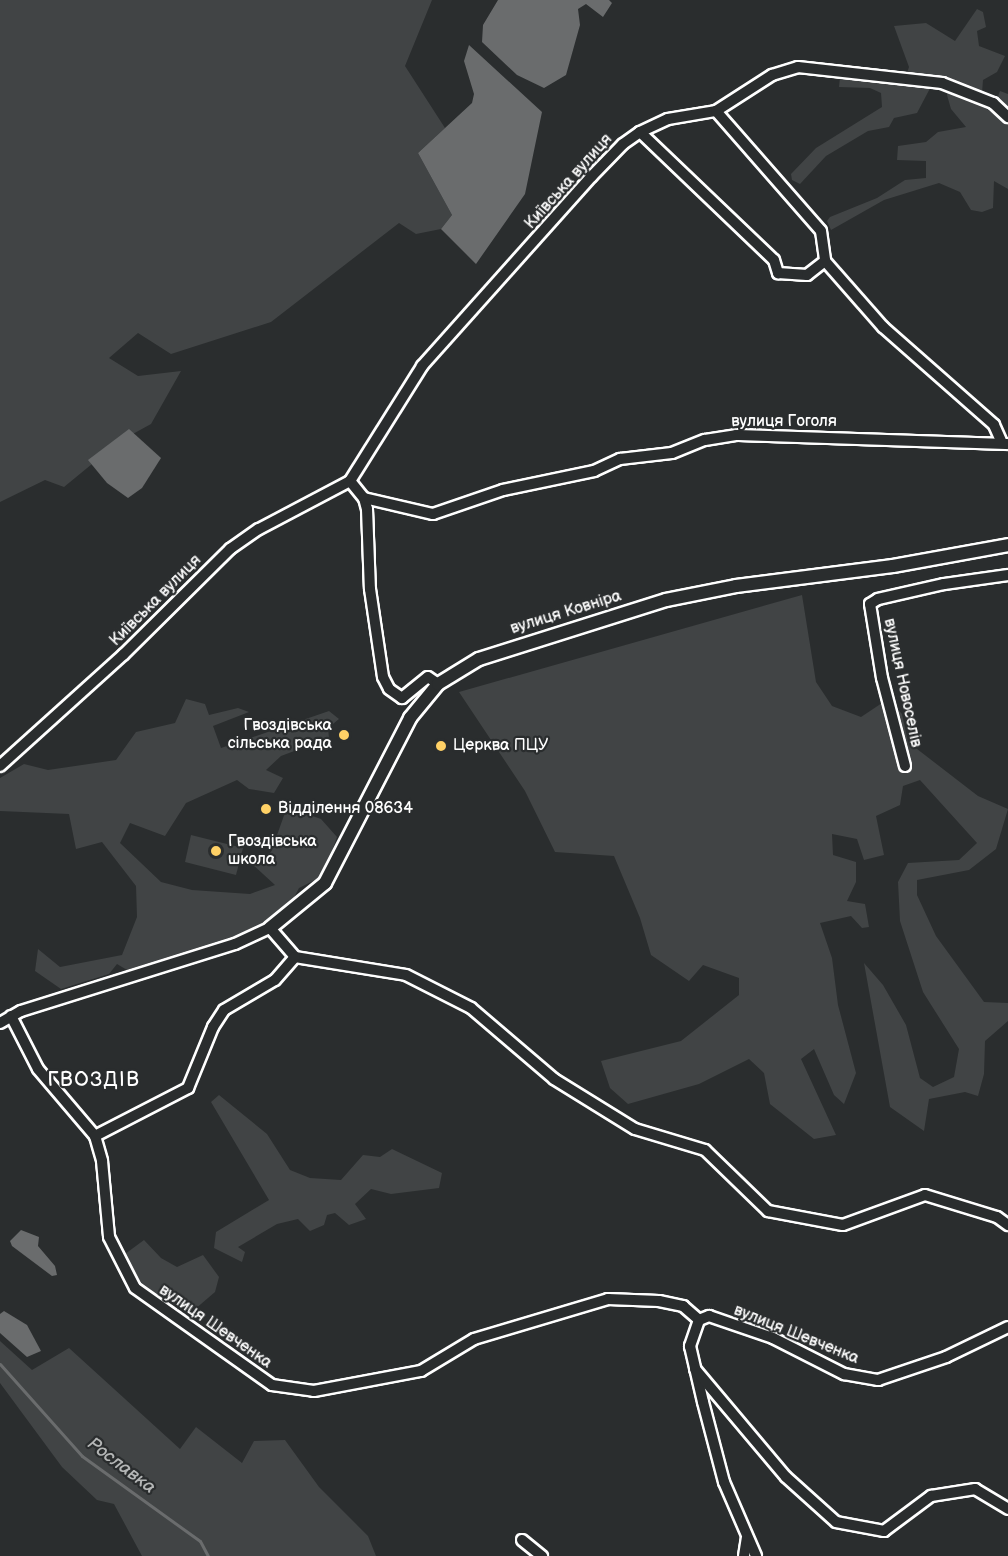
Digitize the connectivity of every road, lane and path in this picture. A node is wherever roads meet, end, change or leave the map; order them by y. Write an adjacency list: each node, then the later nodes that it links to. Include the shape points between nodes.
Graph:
1 (716, 111): 2 (street, Київська вулиця, via 772,75 798,67 942,83 993,103); 3 (street, Київська вулиця, via 668,119); 4 (street, via 821,231)
2 (1008, 117)
3 (640, 132): 4 (street, via 774,260 778,273 807,275); 6 (street, Київська вулиця, via 591,177 422,366)
4 (825, 261): 5 (street, вулиця Гоголя, via 883,327 994,425)
5 (1005, 442): 7 (street, вулиця Гоголя, via 736,435 705,440 672,453 620,459 594,471 503,490 433,514)
6 (350, 481): 7 (street); 11 (street, Київська вулиця, via 259,529 230,549 114,664)
7 (364, 498): 10 (street, via 370,589 384,678 389,689 402,698 428,677)
8 (1008, 545): 10 (street, вулиця Ковніра, via 892,567 736,586 666,600 479,659)
9 (1008, 575): 12 (street, вулиця Новоселів, via 944,584 870,604 882,678)
10 (438, 684): 13 (street, вулиця Ковніра, via 410,718 325,883)
11 (0, 766)
12 (904, 766)
13 (270, 928): 14 (street); 15 (street, via 235,944)
14 (295, 957): 17 (street, via 275,980 224,1010 188,1088); 18 (street, via 406,975 471,1008 554,1079 635,1129 705,1150 768,1211 843,1225 925,1195 997,1217)
15 (11, 1016): 16 (street); 17 (street, вулиця Шевченка, via 38,1069)
16 (0, 1023)
17 (95, 1136): 19 (street, вулиця Шевченка, via 102,1161 109,1237 135,1288 272,1385 314,1391 421,1371 474,1339 608,1299 659,1300 683,1306)
18 (1008, 1225)
19 (699, 1320): 20 (street, вулиця Шевченка, via 709,1316 773,1338 844,1374 878,1380 946,1357); 21 (street, via 690,1346)
20 (1008, 1328)
21 (695, 1369): 22 (street, via 786,1477 836,1522 884,1531 931,1496 975,1489); 23 (street, via 724,1482)
22 (1008, 1509)
23 (748, 1538): 26 (street); 27 (street)
24 (522, 1540): 25 (street)
25 (542, 1556)
26 (744, 1556)
27 (756, 1556)

